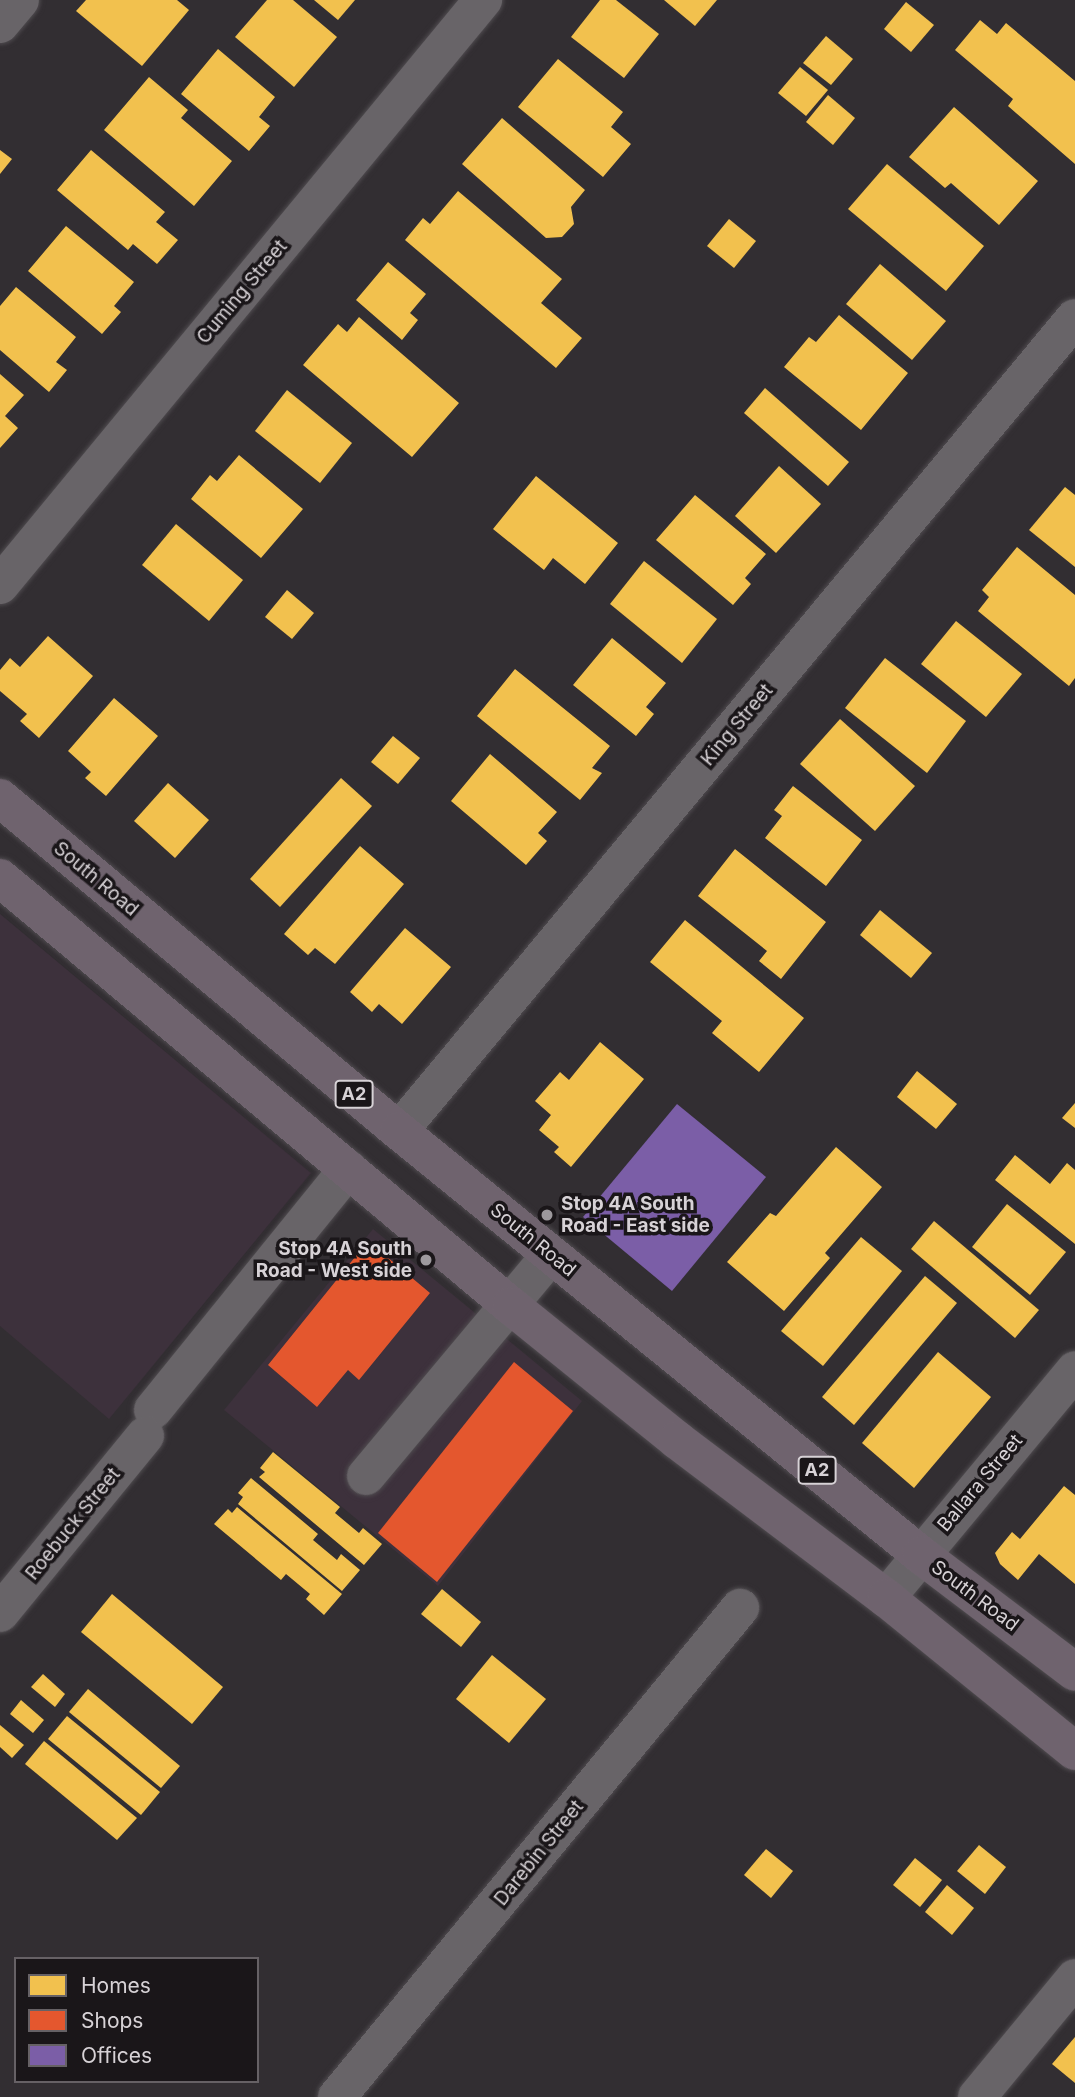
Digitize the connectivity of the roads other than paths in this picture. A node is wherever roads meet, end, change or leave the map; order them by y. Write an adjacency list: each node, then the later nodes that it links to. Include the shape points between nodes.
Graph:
1 (20, 0): 3 (street)
2 (483, 0): 5 (street, Cuming Street)
3 (0, 24)
4 (1073, 325): 8 (street, King Street)
5 (0, 585)
6 (0, 798): 8 (highway, South Road / A2)
7 (0, 878): 9 (highway)
8 (399, 1131): 10 (highway, South Road / A2)
9 (348, 1169): 11 (highway); 17 (street, Roebuck Street)
10 (551, 1255): 11 (street); 14 (highway, South Road / A2)
11 (511, 1306): 13 (street); 15 (highway, via 677,1440)
12 (1075, 1370): 14 (street, Ballara Street)
13 (366, 1476)
14 (921, 1555): 15 (street, Ballara Street); 18 (highway, South Road / A2)
15 (886, 1598): 19 (highway)
16 (740, 1608): 21 (street, Darebin Street)
17 (0, 1613)
18 (1075, 1672)
19 (1075, 1751)
20 (1075, 1978): 22 (street)
21 (337, 2097)
22 (977, 2097)

